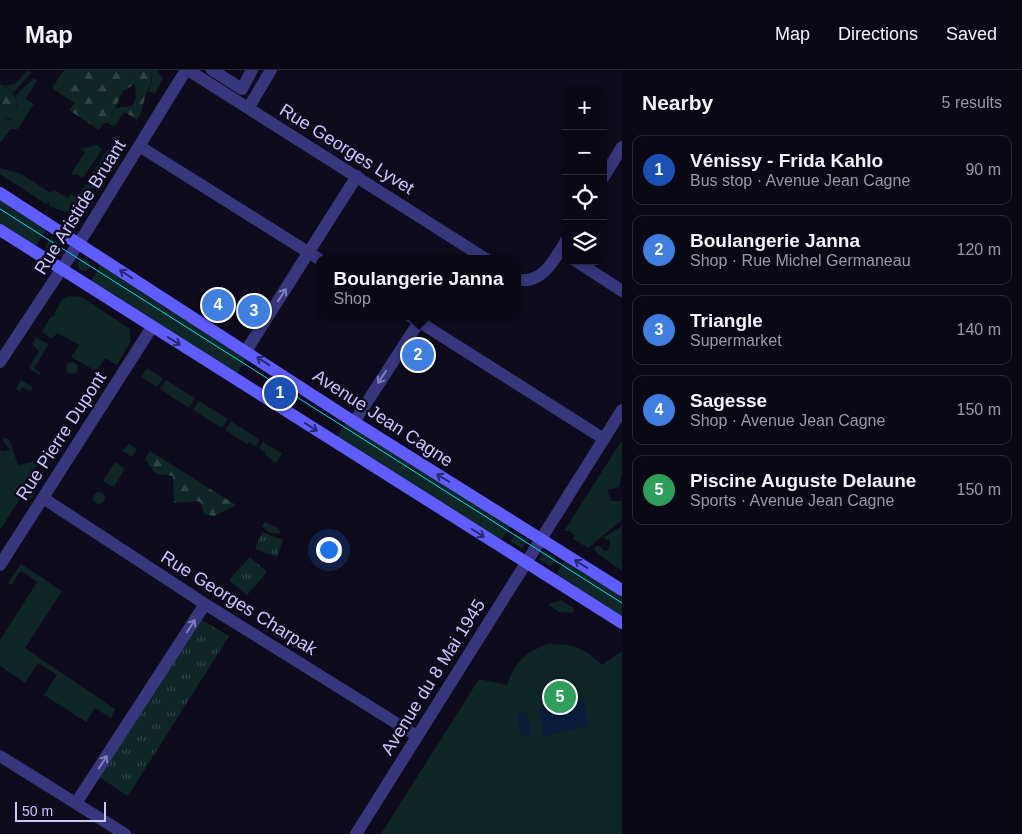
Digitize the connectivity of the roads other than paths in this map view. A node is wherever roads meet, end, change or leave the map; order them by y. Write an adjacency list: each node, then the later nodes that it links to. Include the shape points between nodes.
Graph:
1 (187, 70): 5 (street, Rue Georges Lyvet); 6 (street, Rue Aristide Bruant)
2 (212, 70): 3 (street, via 242,89)
3 (252, 70)
4 (271, 70): 5 (street)
5 (249, 107): 9 (street, Rue Georges Lyvet)
6 (140, 146): 12 (street, Rue Aristide Bruant); 15 (street)
7 (622, 147): 8 (street)
8 (605, 175)
9 (357, 176): 14 (street, Rue Georges Lyvet); 15 (street)
10 (0, 193): 12 (street, Avenue Jean Cagne)
11 (0, 230): 17 (street)
12 (78, 242): 17 (street, Rue Aristide Bruant); 23 (street, Avenue Jean Cagne, one-way to 12)
13 (562, 251): 18 (street, via 537,279)
14 (480, 255)
15 (314, 256): 23 (street, one-way to 15)
16 (582, 265): 19 (street)
17 (61, 269): 22 (street); 24 (street, Rue Aristide Bruant)
18 (521, 280)
19 (622, 291)
20 (413, 320): 26 (street, one-way to 26)
21 (416, 320): 27 (street)
22 (152, 327): 28 (street, Rue Pierre Dupont); 30 (street, one-way to 30)
23 (246, 350): 26 (street, Avenue Jean Cagne, one-way to 23)
24 (0, 362)
25 (622, 410): 27 (street, Avenue du 8 Mai 1945)
26 (354, 422): 29 (street, Avenue Jean Cagne, one-way to 26)
27 (604, 440): 29 (street, Avenue du 8 Mai 1945)
28 (43, 498): 31 (street, Rue Pierre Dupont); 33 (street, Rue Georges Charpak)
29 (540, 538): 30 (street, Avenue du 8 Mai 1945); 32 (street, Avenue Jean Cagne, one-way to 29)
30 (525, 562): 34 (street); 35 (street, Avenue du 8 Mai 1945)
31 (0, 565)
32 (622, 590)
33 (205, 604): 35 (street, Rue Georges Charpak); 37 (street, one-way to 33)
34 (622, 623)
35 (417, 736): 39 (street, Avenue du 8 Mai 1945)
36 (0, 756): 37 (street)
37 (76, 804): 38 (street)
38 (125, 834)
39 (356, 834)

